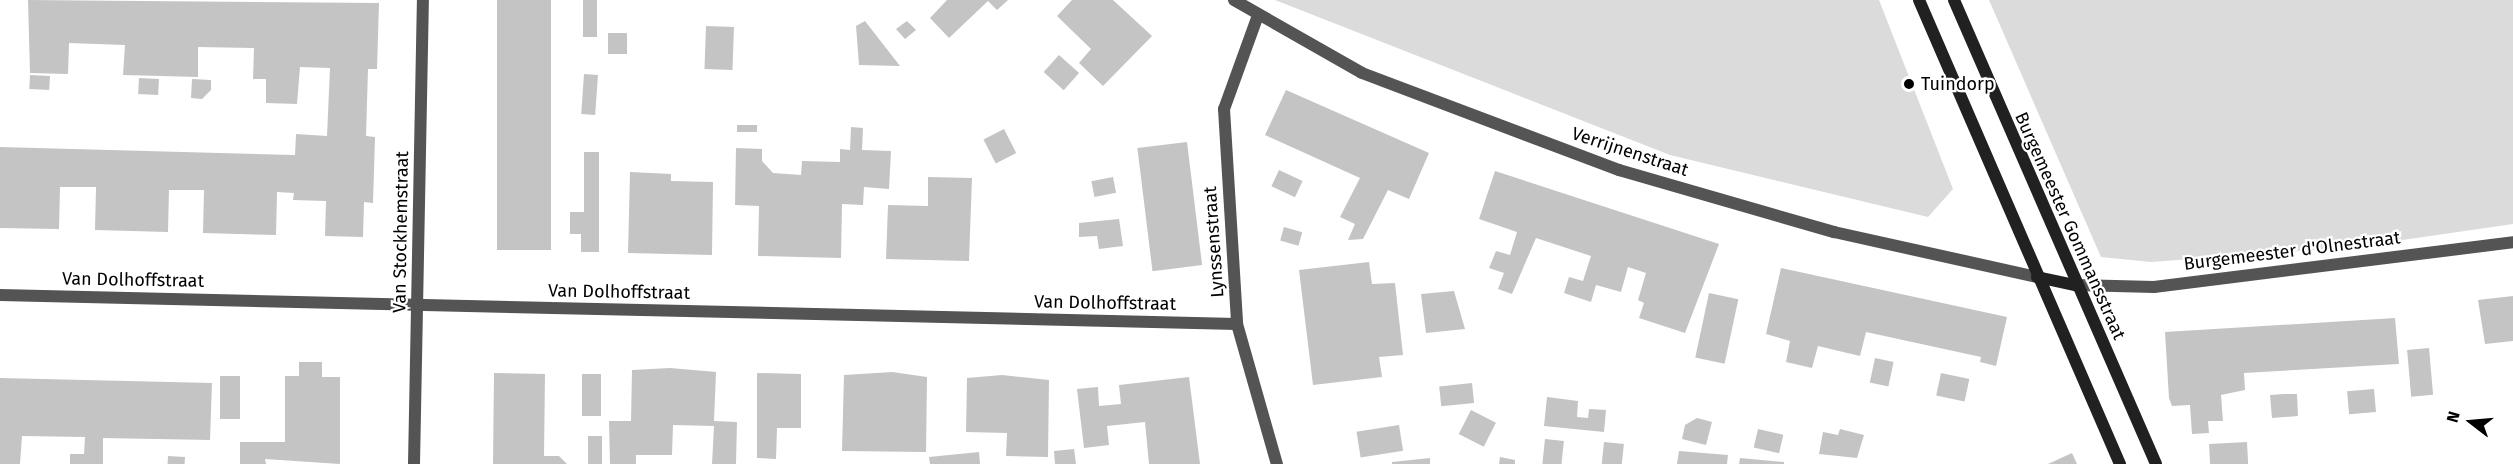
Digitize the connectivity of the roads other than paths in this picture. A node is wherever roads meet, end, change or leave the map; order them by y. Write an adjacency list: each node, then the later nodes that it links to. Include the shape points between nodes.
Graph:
1 (423, 0): 10 (street, Van Stockhemstraat)
2 (1234, 0): 5 (street, Verrijnenstraat)
3 (1918, 0): 7 (street)
4 (1954, 0): 8 (street, Burgemeester Gommansstraat)
5 (1257, 18): 7 (street, Verrijnenstraat, via 1362,73 1619,170 1834,232); 11 (street, Lynssenstraat, via 1224,109)
6 (2513, 242): 8 (street, Burgemeester d'Olnestraat, via 2154,287)
7 (2037, 278): 8 (street); 14 (street)
8 (2076, 285): 15 (street, Burgemeester Gommansstraat)
9 (0, 295): 10 (street, Van Dolhoffstraat)
10 (417, 305): 11 (street, Van Dolhoffstraat); 12 (street, Van Stockhemstraat)
11 (1237, 324): 13 (street, Lynssenstraat)
12 (414, 464)
13 (1277, 464)
14 (2120, 464)
15 (2156, 464)

